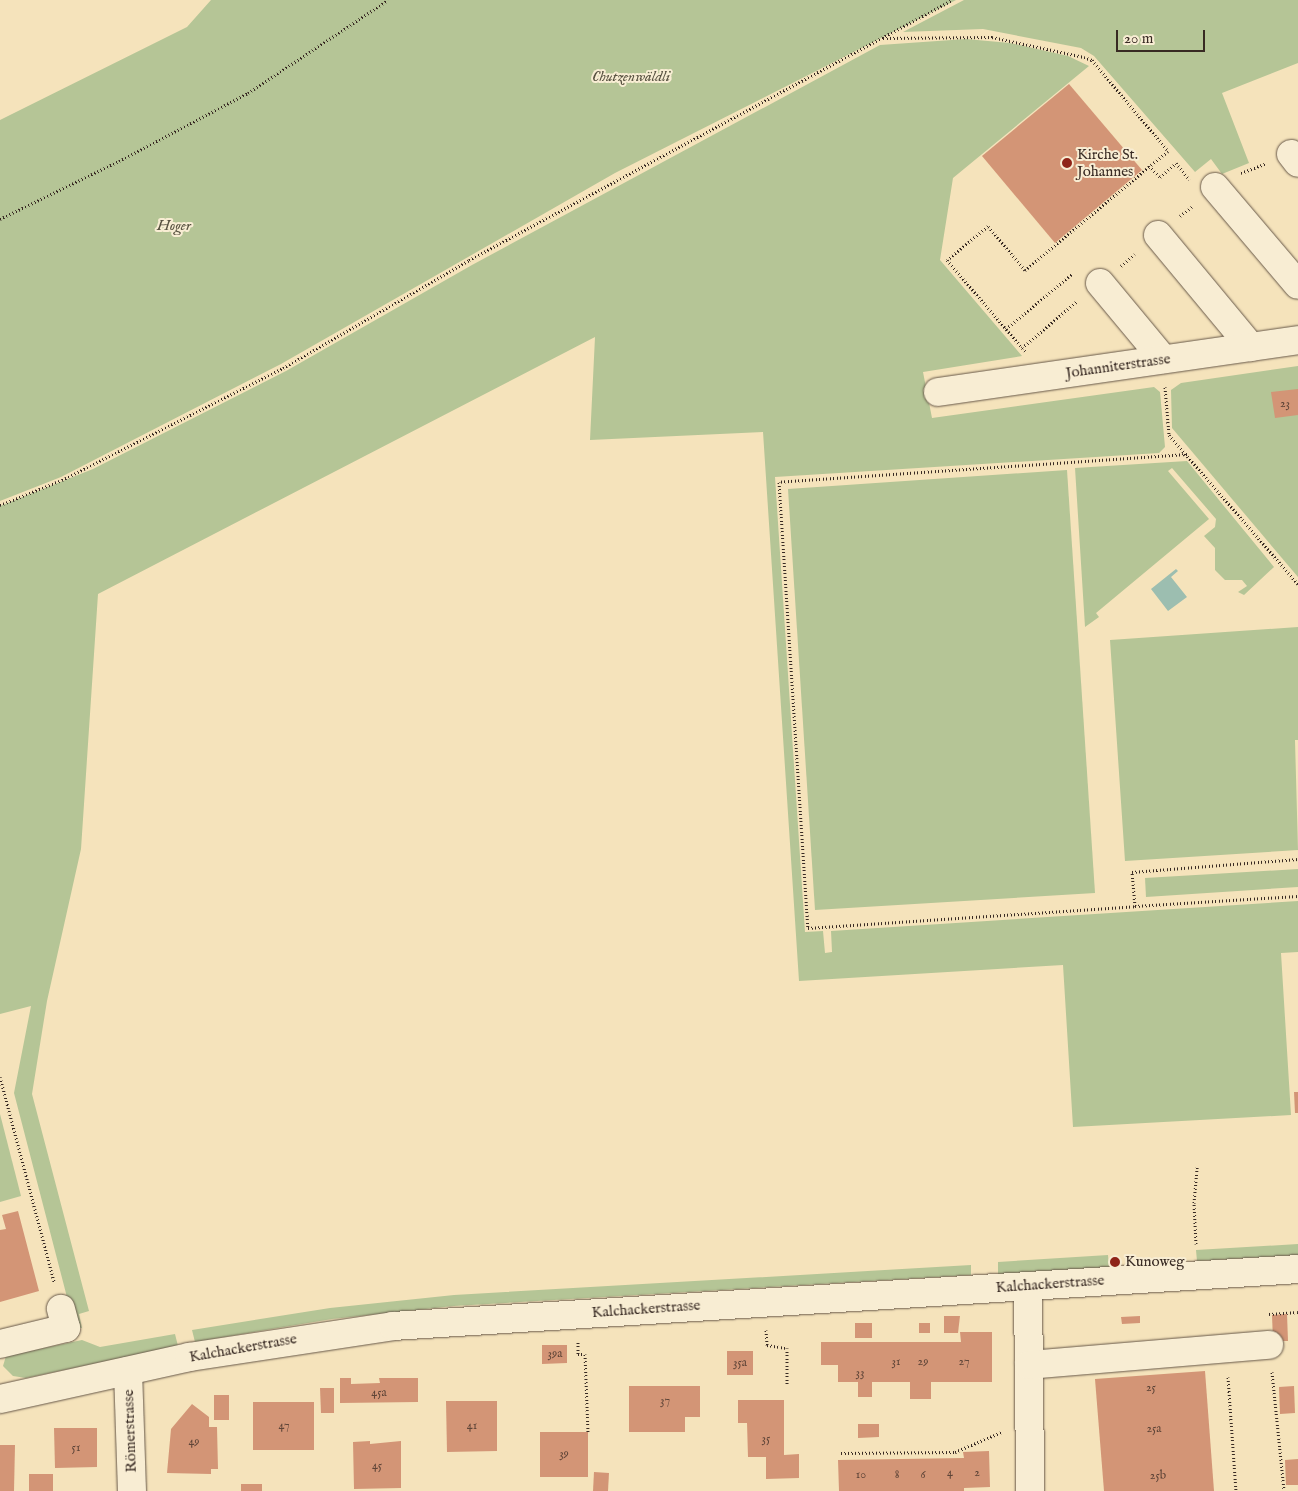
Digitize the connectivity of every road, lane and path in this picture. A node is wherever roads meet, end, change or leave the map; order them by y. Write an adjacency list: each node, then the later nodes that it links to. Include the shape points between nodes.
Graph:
1 (388, 0): 7 (path, via 248,93 119,162)
2 (952, 0): 3 (path)
3 (882, 38): 5 (path, via 992,37 1065,50 1092,60 1168,151); 18 (path, via 469,260 283,368 62,480)
4 (1176, 164): 5 (path, via 1160,177)
5 (1149, 166): 11 (path, via 1025,270 988,226 947,260)
6 (1215, 187): 10 (street)
7 (0, 219)
8 (1158, 235): 13 (street)
9 (1088, 276): 11 (path); 14 (street)
10 (1298, 285)
11 (1006, 329): 15 (path)
12 (1298, 340): 13 (street, Johanniterstrasse)
13 (1251, 347): 14 (street, Johanniterstrasse)
14 (1163, 359): 15 (street, Johanniterstrasse); 17 (path, via 1169,435)
15 (1045, 376): 16 (street, Johanniterstrasse)
16 (938, 392)
17 (1187, 454): 19 (path); 22 (path, via 779,482 808,928)
18 (0, 504)
19 (1298, 584)
20 (1298, 860): 22 (path, via 1132,872)
21 (1298, 896): 22 (path)
22 (1134, 906)
23 (0, 1077): 29 (path)
24 (1197, 1167): 25 (path, via 1194,1203)
25 (1196, 1244)
26 (1298, 1269): 27 (street, Kalchackerstrasse)
27 (1028, 1286): 28 (street, Kalchackerstrasse); 34 (street)
28 (766, 1302): 30 (street, Kalchackerstrasse); 36 (path, via 767,1345 787,1348)
29 (61, 1309): 31 (street, via 66,1328)
30 (577, 1314): 35 (street, Kalchackerstrasse, via 455,1320 344,1332); 38 (path, via 578,1354 585,1354)
31 (0, 1344)
32 (1269, 1346): 33 (street); 44 (path)
33 (1226, 1349): 34 (street); 43 (path)
34 (1029, 1365): 39 (street)
35 (128, 1370): 37 (street, Kalchackerstrasse); 41 (street, Römerstrasse)
36 (787, 1386)
37 (0, 1399)
38 (588, 1432)
39 (1030, 1433): 40 (path, via 997,1432 955,1452); 42 (street)
40 (842, 1452)
41 (132, 1491)
42 (1030, 1491)
43 (1236, 1491)
44 (1284, 1491)

